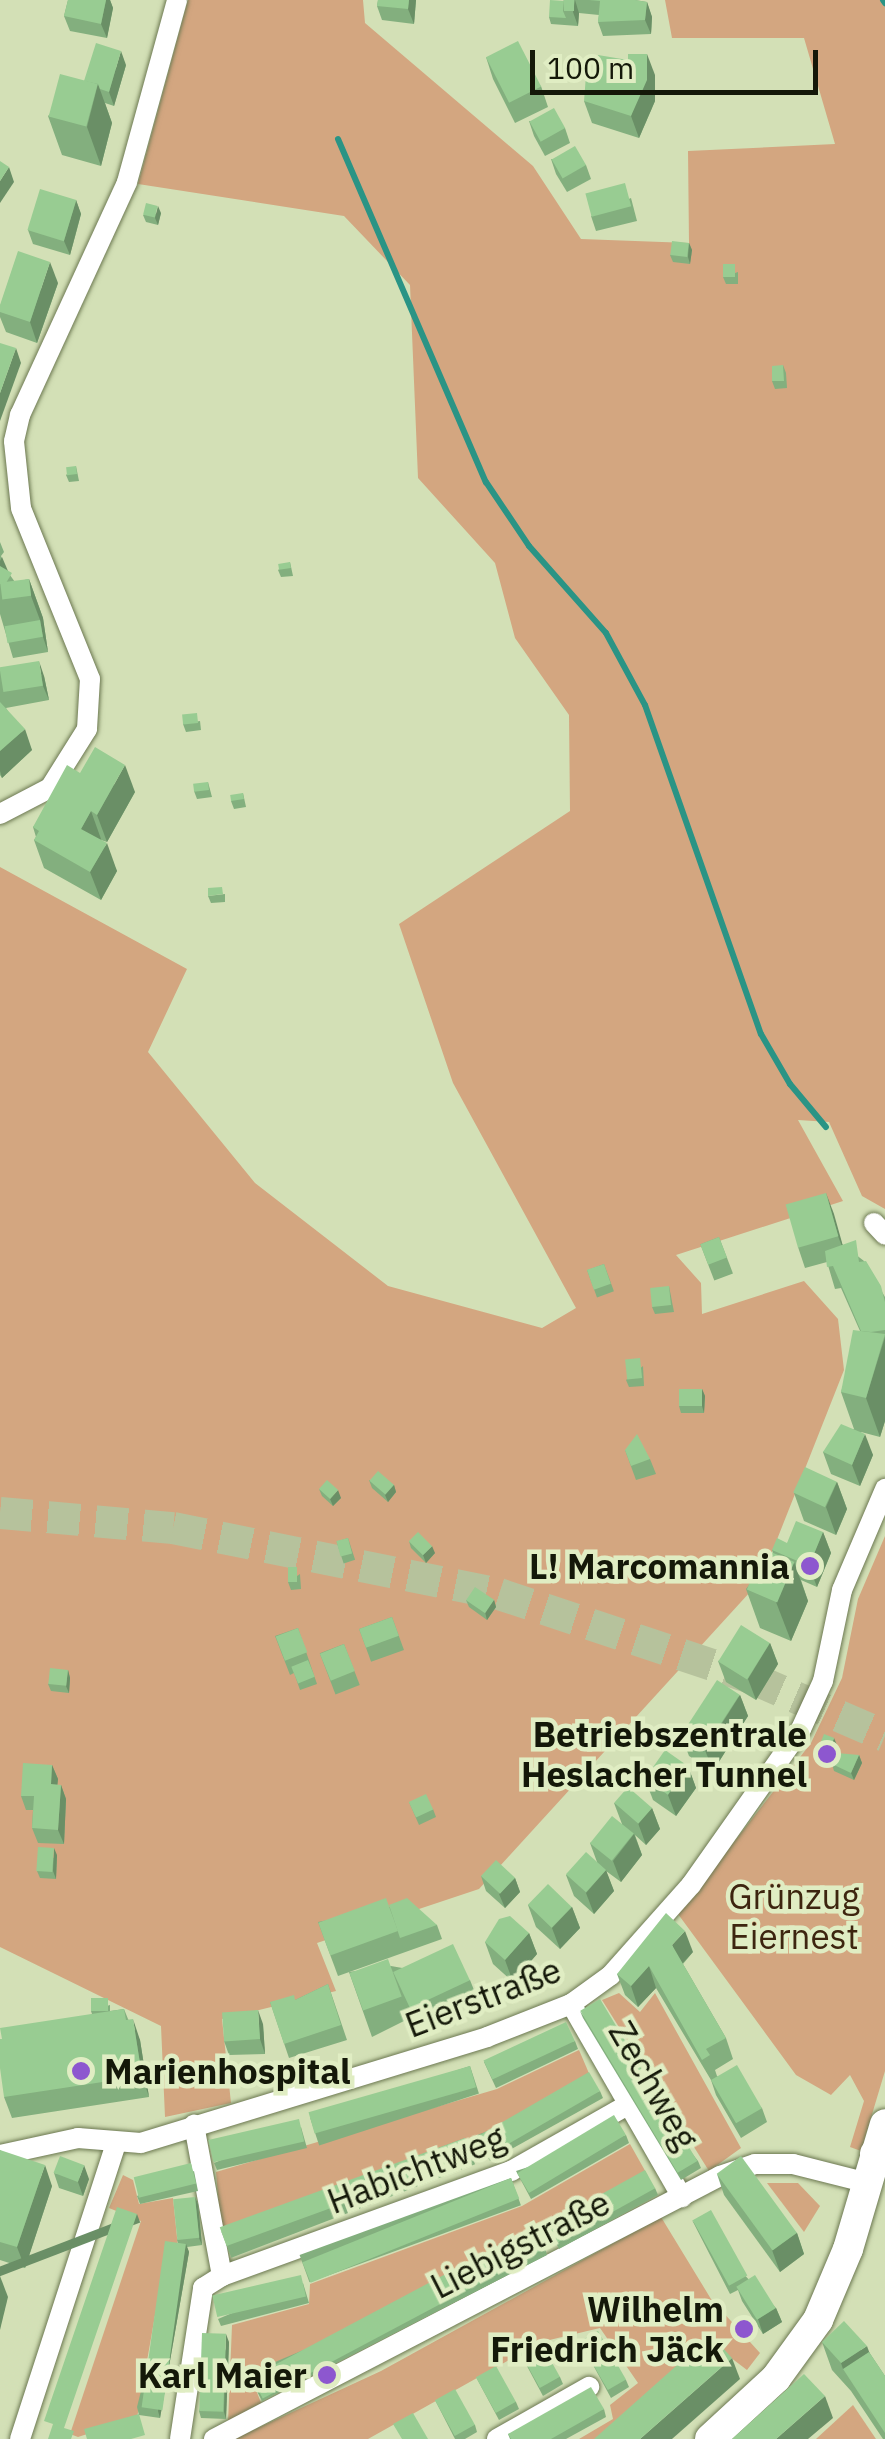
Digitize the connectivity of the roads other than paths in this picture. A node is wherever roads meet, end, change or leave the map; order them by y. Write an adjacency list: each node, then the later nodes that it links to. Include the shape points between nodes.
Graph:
1 (177, 0): 2 (street, via 127,182 20,414 12,463 21,508 90,679 87,729 50,788)
2 (0, 814)
3 (885, 1488): 4 (street, Eierstraße, via 842,1590 823,1681 781,1764 636,1950)
4 (571, 2004): 5 (street, Zechweg); 6 (street, Eierstraße, via 487,2037)
5 (626, 2106): 10 (street, Zechweg); 11 (street, Habichtweg, via 511,2171)
6 (194, 2124): 7 (street, Eierstraße, via 141,2143); 11 (street)
7 (116, 2144): 9 (street, Eierstraße, via 78,2138); 13 (street)
8 (879, 2152): 10 (street, Liebigstraße, via 755,2164); 17 (main road, via 835,2286 799,2352)
9 (6, 2153)
10 (682, 2197): 15 (street, Liebigstraße)
11 (222, 2276): 14 (street, via 203,2288)
12 (589, 2387): 16 (street)
13 (20, 2439)
14 (180, 2439)
15 (214, 2439)
16 (497, 2439)
17 (710, 2439)

